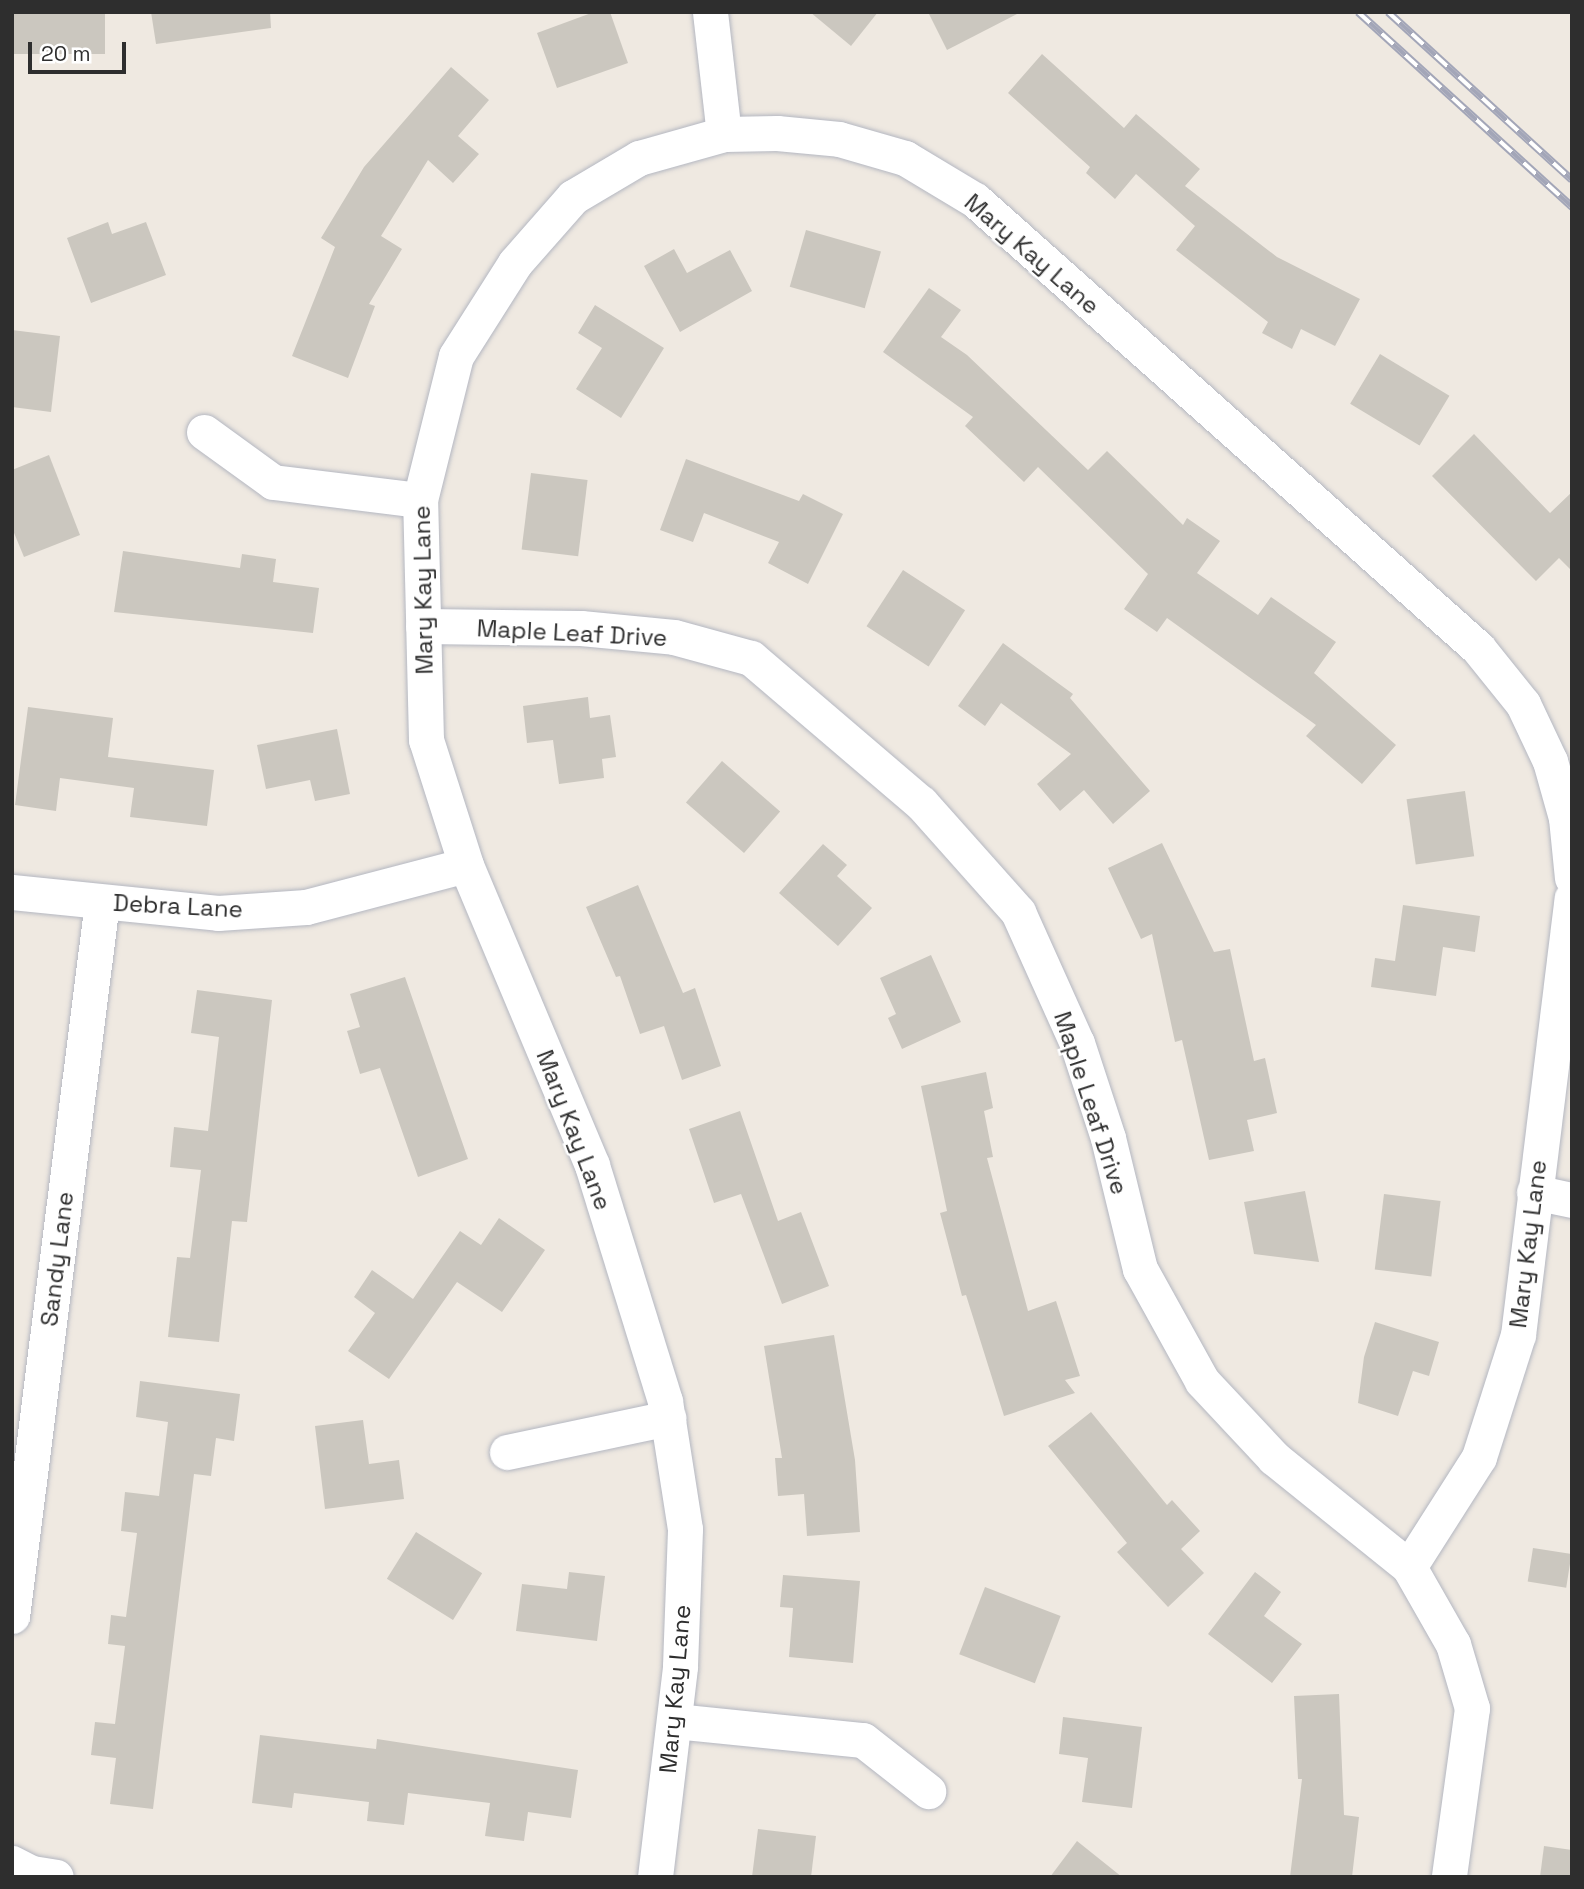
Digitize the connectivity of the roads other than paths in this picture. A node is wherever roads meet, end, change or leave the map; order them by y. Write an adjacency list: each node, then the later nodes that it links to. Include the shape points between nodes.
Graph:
1 (710, 12): 2 (street)
2 (724, 134): 4 (street, Mary Kay Lane, via 639,158 573,197 515,263 456,356); 7 (street, Mary Kay Lane, via 839,139 905,158 975,200 1478,648 1523,704 1550,761 1566,818)
3 (204, 432): 4 (street, via 273,482)
4 (420, 500): 5 (street, Mary Kay Lane)
5 (423, 626): 6 (street, Mary Kay Lane, via 426,740); 15 (street, Maple Leaf Drive, via 595,629 674,637 751,658 921,803 1018,912 1077,1043 1108,1138 1140,1269 1202,1381 1274,1458)
6 (466, 865): 10 (street, Debra Lane, via 306,907 218,913); 13 (street, Mary Kay Lane, via 592,1165)
7 (1572, 877)
8 (12, 892): 10 (street, Debra Lane)
9 (1572, 898): 11 (street, Mary Kay Lane)
10 (102, 902): 16 (street, Sandy Lane)
11 (1534, 1192): 12 (street); 15 (street, Mary Kay Lane, via 1518,1335 1479,1457)
12 (1572, 1200)
13 (668, 1418): 14 (street); 17 (street, Mary Kay Lane, via 685,1529)
14 (507, 1452)
15 (1409, 1567): 22 (street, Maple Leaf Drive, via 1454,1644 1472,1708)
16 (12, 1616)
17 (675, 1721): 18 (street, via 863,1740); 21 (street, Mary Kay Lane)
18 (928, 1791)
19 (12, 1863): 20 (street)
20 (56, 1877)
21 (656, 1877)
22 (1449, 1877)

